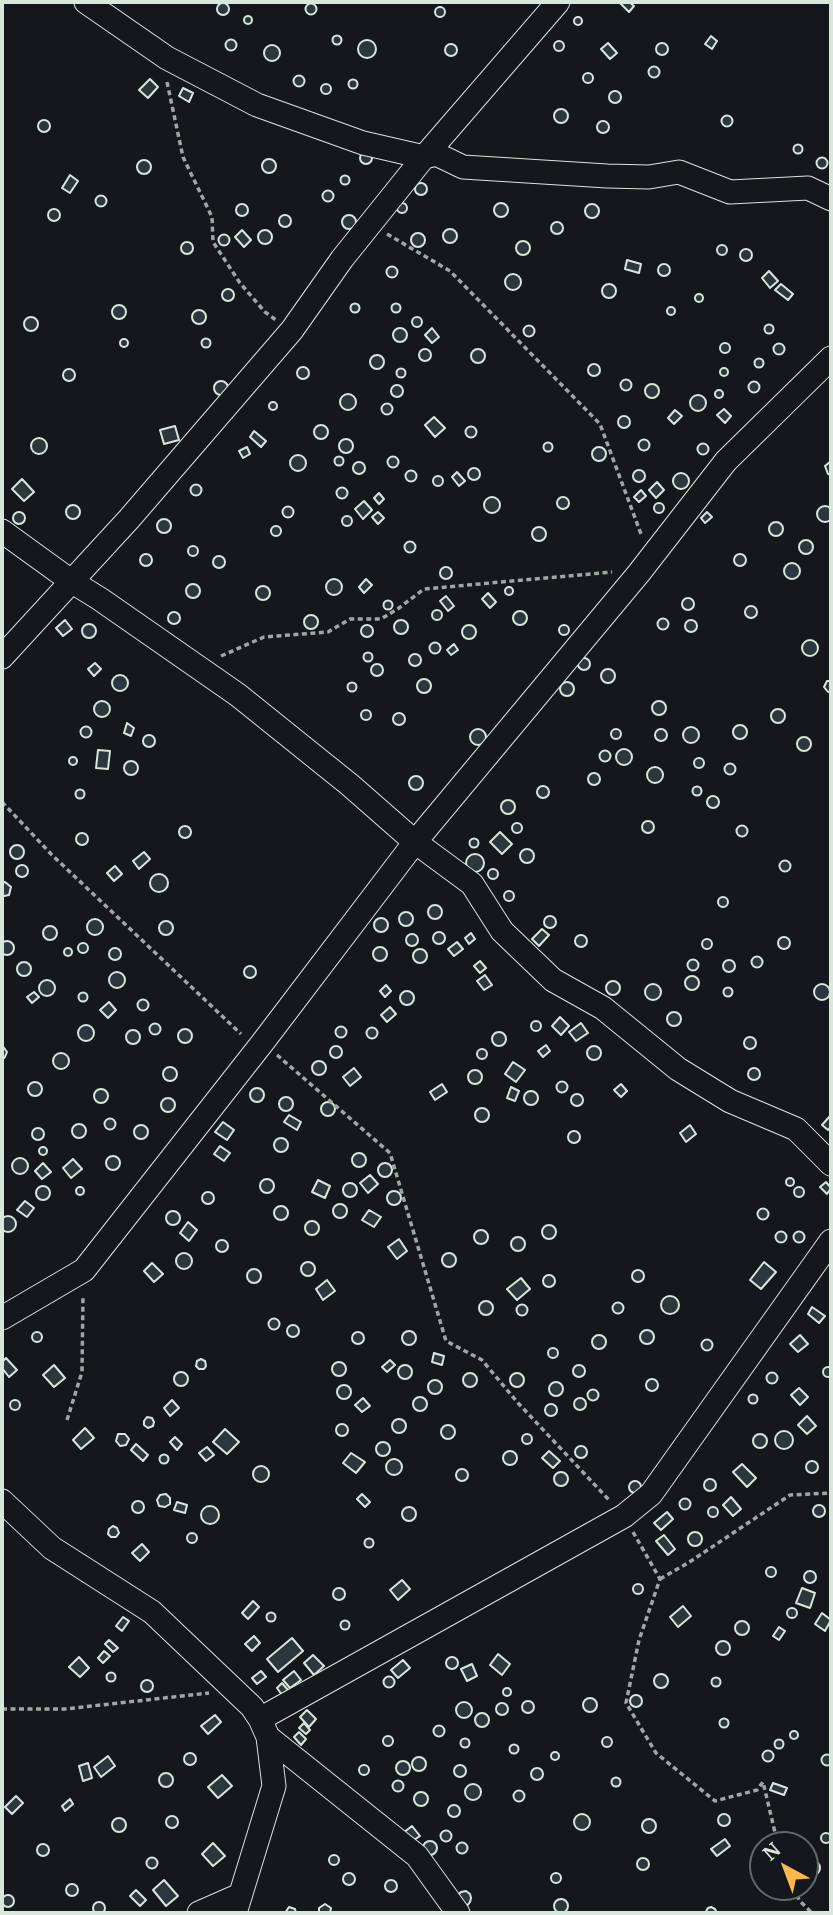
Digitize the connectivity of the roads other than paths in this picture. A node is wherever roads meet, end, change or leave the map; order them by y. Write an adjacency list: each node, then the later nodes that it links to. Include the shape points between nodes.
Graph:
1 (86, 2): 3 (street, via 167,58 257,105 363,143)
2 (558, 2): 3 (street)
3 (424, 157): 4 (street, via 436,154 463,167 607,176 680,172 730,192 808,188); 7 (street, via 342,258 292,330)
4 (831, 199)
5 (831, 358): 9 (street, via 726,461)
6 (2, 531): 7 (street)
7 (71, 581): 8 (street); 9 (street, via 238,695)
8 (2, 657)
9 (415, 842): 10 (street, via 472,884 502,931 553,980 603,1008 678,1069 730,1101 796,1129); 12 (street, via 84,1270)
10 (831, 1164)
11 (831, 1241): 14 (street, via 651,1494 624,1516)
12 (2, 1318)
13 (2, 1502): 14 (street, via 52,1548 152,1612 252,1707)
14 (264, 1728): 15 (street, via 274,1786); 17 (street, via 417,1856)
15 (238, 1904): 16 (street)
16 (199, 1913)
17 (458, 1913)

